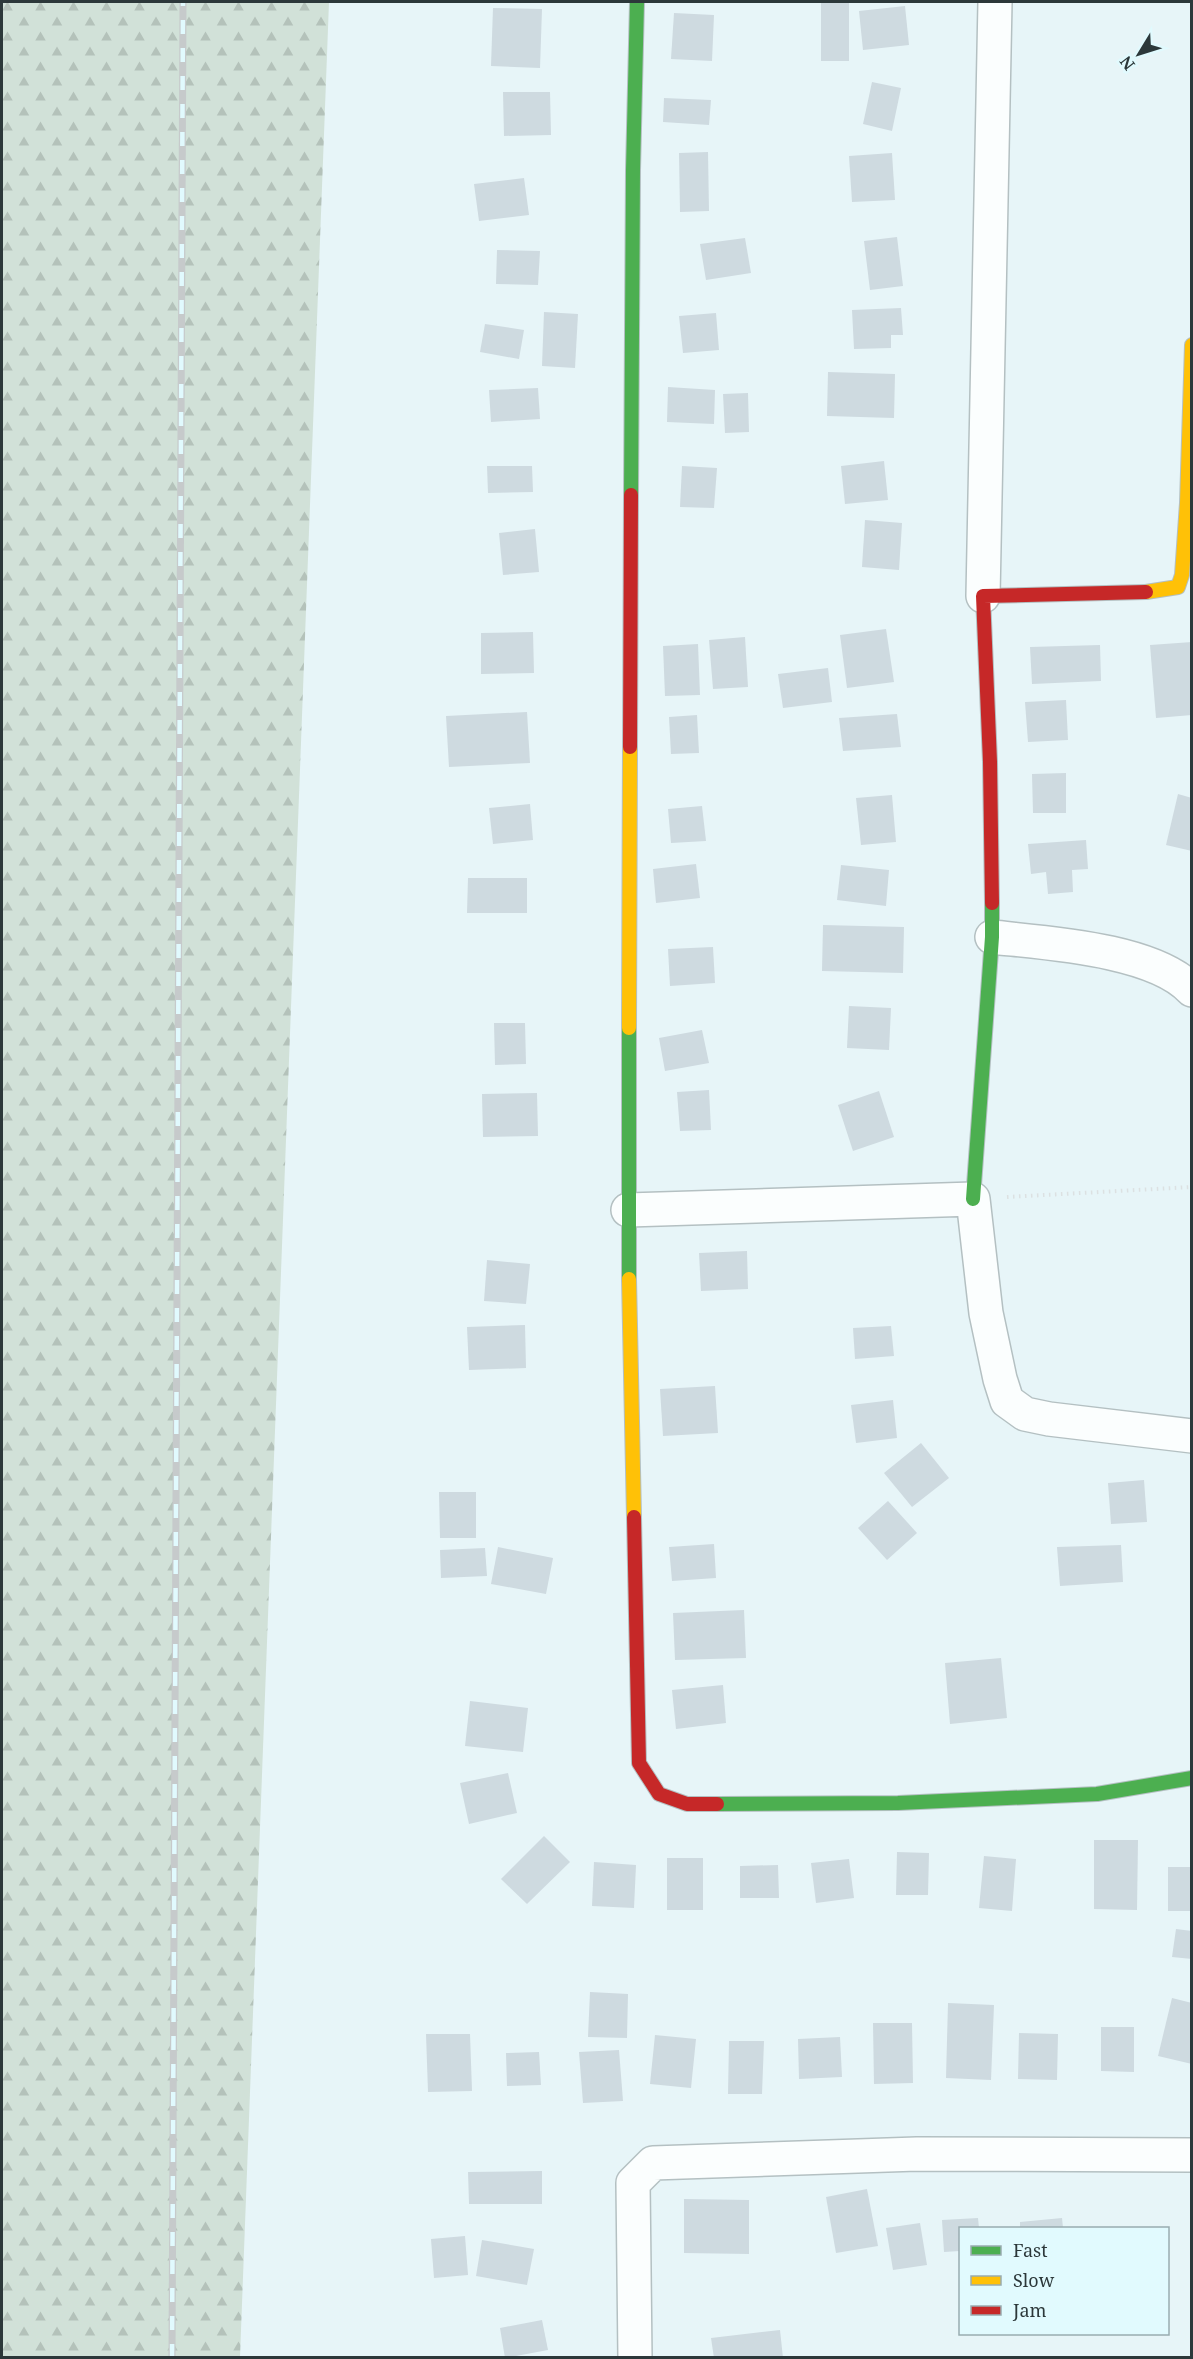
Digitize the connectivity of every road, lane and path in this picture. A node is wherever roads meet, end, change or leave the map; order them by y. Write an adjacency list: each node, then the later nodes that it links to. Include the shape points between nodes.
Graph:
1 (637, 2): 9 (street)
2 (995, 2): 4 (street)
3 (1191, 345): 4 (street, via 1187,503 1178,587 1157,592)
4 (983, 596): 5 (street)
5 (992, 937): 6 (street, via 1098,950 1155,966); 8 (street)
6 (1191, 990)
7 (1191, 1187): 8 (path)
8 (974, 1199): 9 (street); 10 (street, via 986,1313 1007,1401 1025,1414 1049,1419)
9 (628, 1210): 11 (street, via 639,1763 659,1794 687,1804 898,1803 1097,1794)
10 (1191, 1436)
11 (1191, 1778)
12 (1191, 2155): 13 (street, via 917,2154 653,2163 633,2183)
13 (635, 2358)

